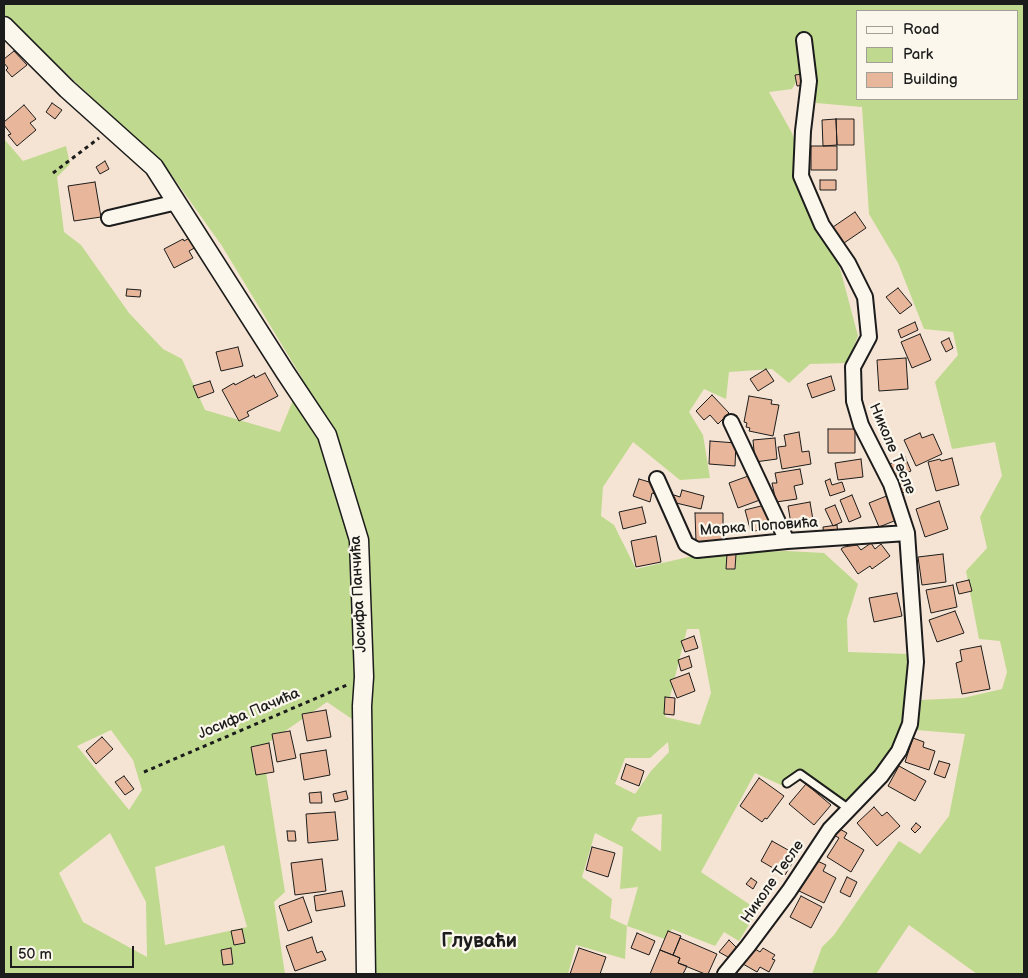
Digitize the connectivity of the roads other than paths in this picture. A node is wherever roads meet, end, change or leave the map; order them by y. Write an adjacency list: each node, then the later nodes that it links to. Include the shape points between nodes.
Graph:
1 (4, 26): 3 (street, Јосифа Панчића, via 67,89 154,167)
2 (804, 40): 7 (street, Николе Тесле, via 809,81 801,176 822,226 848,263 865,298 868,337 853,367 854,401)
3 (177, 202): 4 (street); 11 (street, Јосифа Панчића, via 327,435 359,540 364,677)
4 (109, 218)
5 (731, 422): 8 (street)
6 (657, 479): 8 (street, Марка Поповића, via 686,544 697,550)
7 (907, 533): 8 (street, Марка Поповића); 10 (street, Николе Тесле, via 916,662 910,724 899,751 881,776)
8 (786, 541)
9 (787, 783): 10 (lane, via 800,774)
10 (849, 809): 12 (street, Николе Тесле, via 830,828 789,891)
11 (366, 974)
12 (725, 974)

